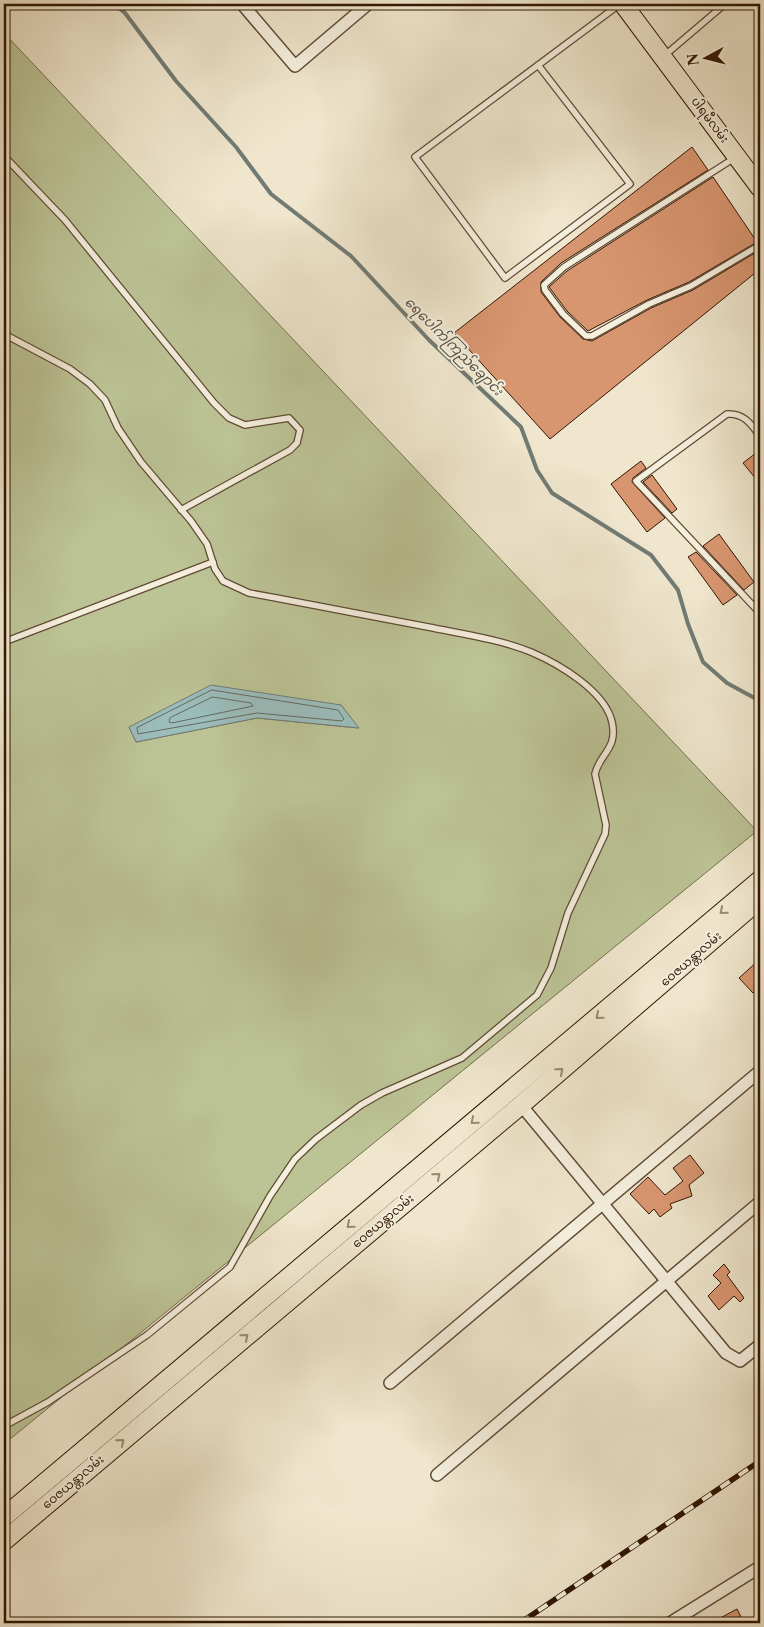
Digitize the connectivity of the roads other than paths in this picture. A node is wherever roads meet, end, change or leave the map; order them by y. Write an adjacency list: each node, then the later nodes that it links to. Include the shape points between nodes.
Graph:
1 (242, 4): 4 (street, via 294,66)
2 (621, 4): 5 (main road, ပါရမီလမ်း); 6 (lane)
3 (725, 4): 5 (lane)
4 (362, 6)
5 (662, 57): 8 (main road, ပါရမီလမ်း)
6 (538, 65): 6 (lane, via 416,156 505,278 630,184)
7 (4, 156): 13 (lane, via 64,220 229,418 245,424 289,418 300,430 298,443 290,450)
8 (738, 156): 9 (main road, ပါရမီလမ်း); 10 (lane, via 564,267 544,285 563,314 586,336 592,336 648,304 691,286)
9 (760, 188)
10 (760, 245)
11 (4, 334): 13 (lane, via 90,384 104,400 141,462)
12 (760, 436): 15 (lane, via 748,420 737,413 727,414 636,481)
13 (181, 510): 14 (lane, via 207,544)
14 (213, 562): 16 (lane); 26 (lane, via 223,580 249,593 500,642 562,668 592,691 609,713 613,739 597,768 605,834 568,913 551,968 537,995 462,1058 375,1097 316,1139 295,1159 270,1196 230,1267 147,1335 48,1402)
15 (760, 613)
16 (4, 642)
17 (760, 880): 28 (main road, ဝေဇယန္တာလမ်း, one-way to 28)
18 (760, 899): 20 (main road, ဝေဇယန္တာလမ်း, one-way to 18)
19 (760, 1071): 22 (street)
20 (521, 1104): 22 (street); 29 (main road, ဝေဇယန္တာလမ်း, one-way to 20)
21 (760, 1202): 23 (street)
22 (601, 1203): 23 (street); 25 (street)
23 (666, 1282): 24 (street, via 726,1353 740,1361); 27 (street)
24 (760, 1345)
25 (390, 1383)
26 (4, 1426)
27 (437, 1475)
28 (4, 1517)
29 (4, 1541)
30 (760, 1567): 31 (street)
31 (670, 1623)

